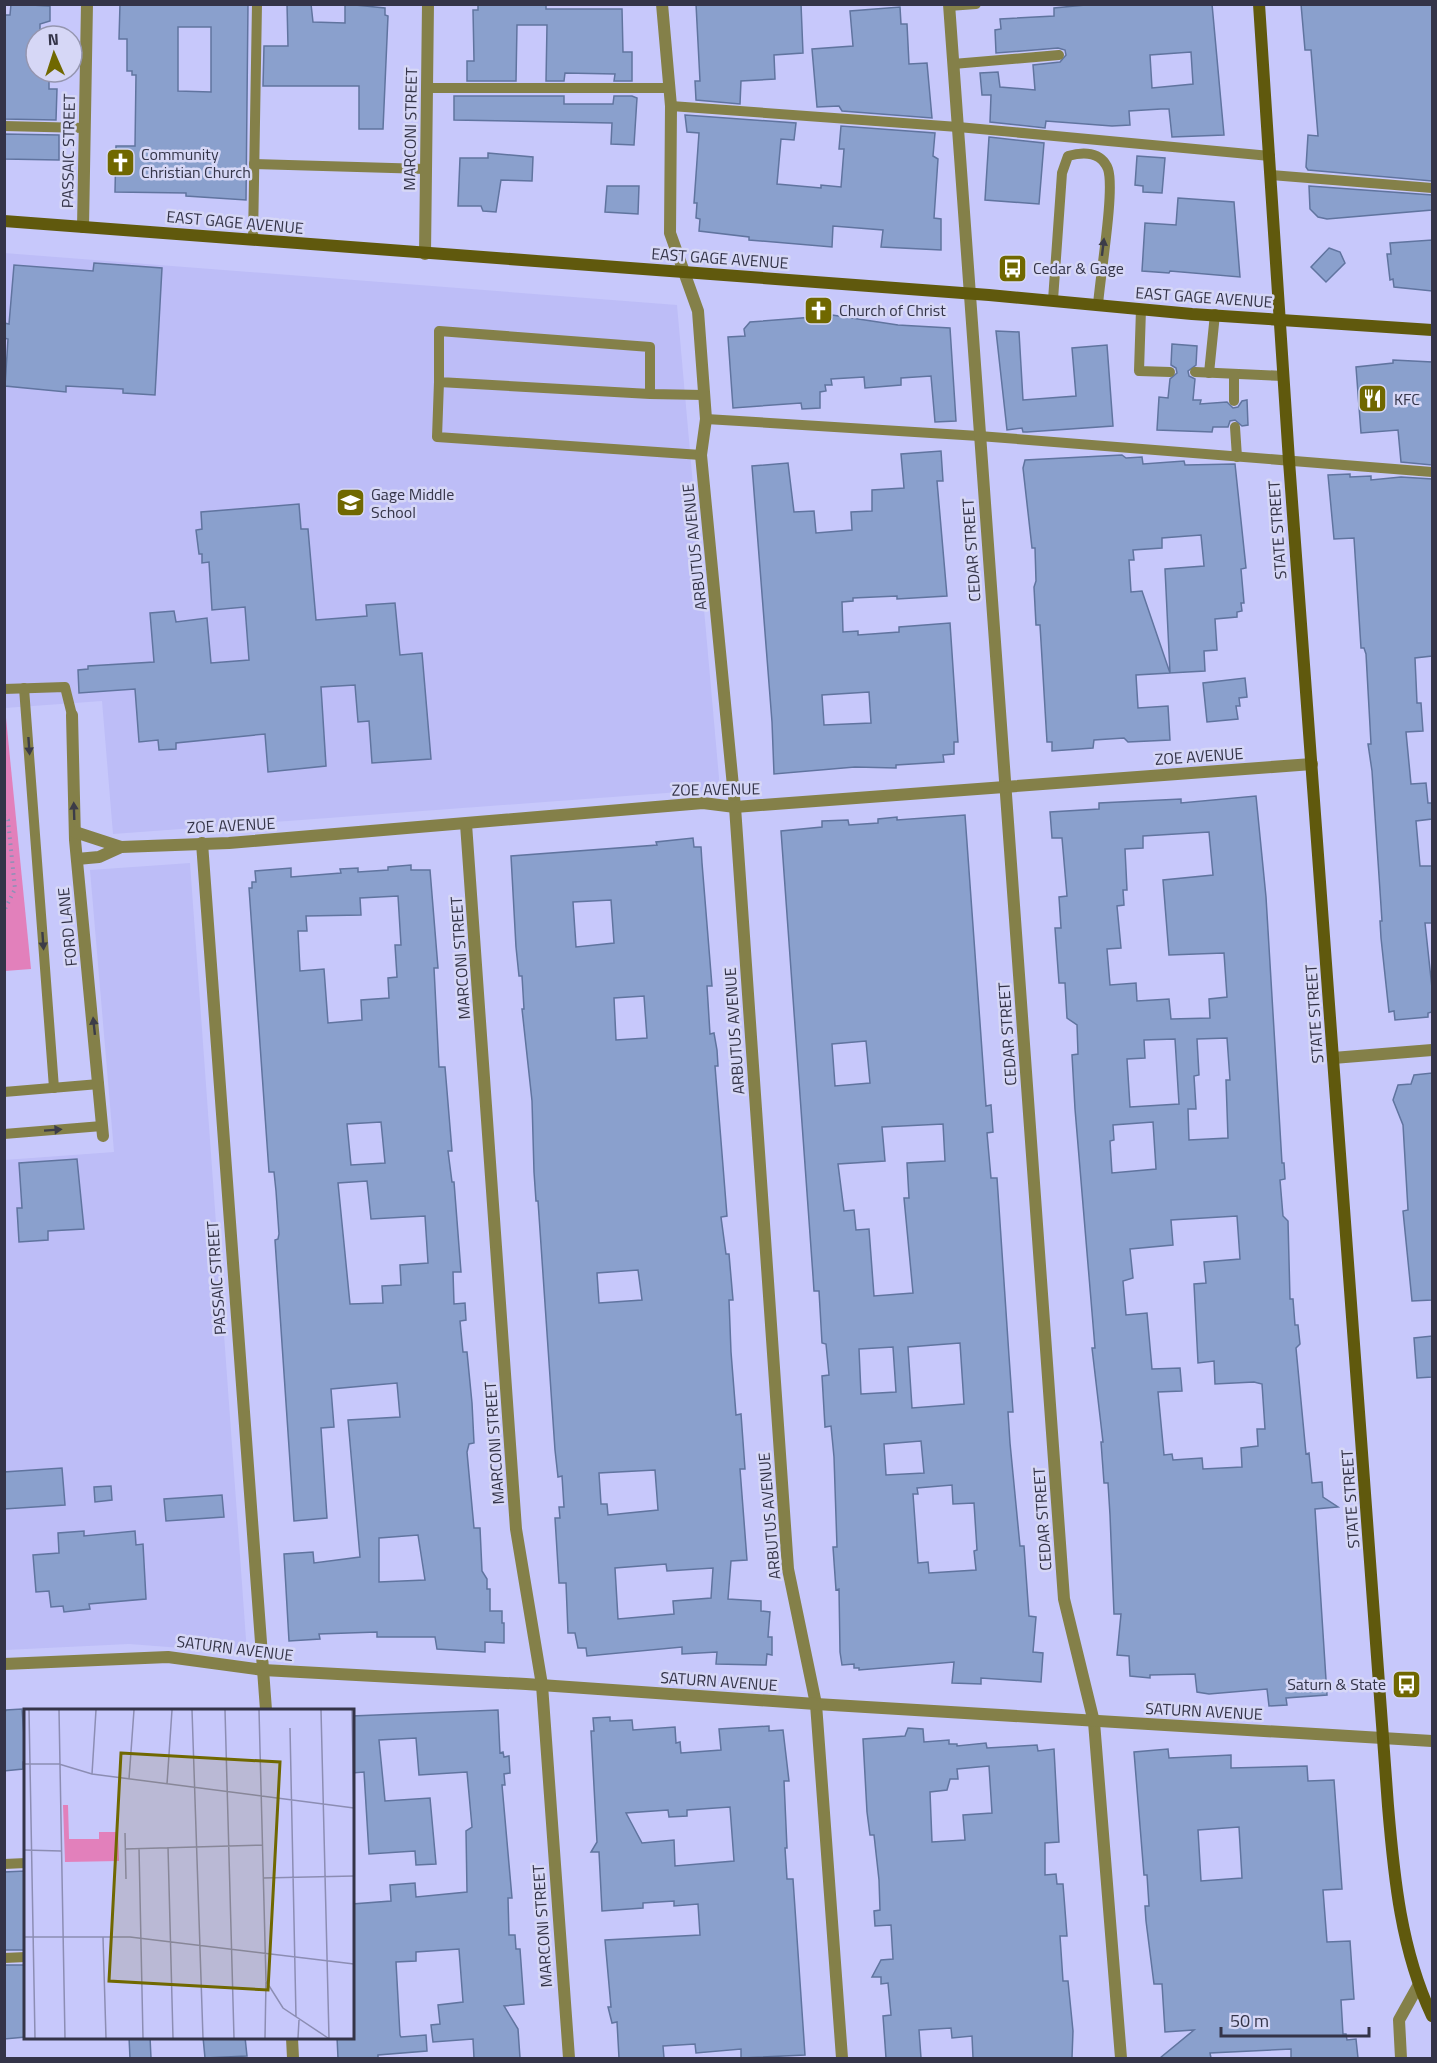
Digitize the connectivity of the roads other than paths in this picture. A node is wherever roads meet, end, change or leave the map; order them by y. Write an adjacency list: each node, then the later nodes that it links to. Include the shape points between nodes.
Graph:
1 (87, 4): 14 (street, PASSAIC STREET)
2 (257, 4): 17 (lane)
3 (428, 4): 10 (street, MARCONI STREET)
4 (662, 4): 11 (street, ARBUTUS AVENUE)
5 (976, 4): 7 (lane)
6 (1259, 4): 16 (main road, STATE STREET)
7 (949, 5): 9 (street, CEDAR STREET)
8 (1059, 55): 9 (lane)
9 (953, 64): 15 (street, CEDAR STREET)
10 (427, 88): 11 (lane); 18 (street, MARCONI STREET)
11 (669, 88): 12 (street, ARBUTUS AVENUE)
12 (671, 106): 15 (lane); 25 (street, ARBUTUS AVENUE, via 670,233)
13 (4, 126): 14 (lane)
14 (85, 128): 22 (street, PASSAIC STREET)
15 (958, 128): 16 (lane); 26 (street, CEDAR STREET)
16 (1270, 156): 19 (main road, STATE STREET)
17 (254, 164): 18 (lane); 23 (lane)
18 (426, 169): 24 (street, MARCONI STREET)
19 (1271, 175): 20 (lane); 31 (main road, STATE STREET)
20 (1432, 188)
21 (4, 221): 22 (main road, EAST GAGE AVENUE)
22 (83, 227): 23 (main road, EAST GAGE AVENUE)
23 (253, 240): 24 (main road, EAST GAGE AVENUE)
24 (425, 254): 25 (main road, EAST GAGE AVENUE)
25 (682, 271): 26 (main road, EAST GAGE AVENUE); 40 (street, ARBUTUS AVENUE, via 698,312)
26 (969, 294): 27 (main road, EAST GAGE AVENUE); 44 (street, CEDAR STREET)
27 (1053, 300): 28 (main road, EAST GAGE AVENUE); 28 (lane, one-way to 27, via 1108,168 1099,157 1084,152 1068,156 1062,173)
28 (1098, 305): 29 (main road, EAST GAGE AVENUE)
29 (1141, 309): 30 (main road, EAST GAGE AVENUE); 33 (lane, via 1140,370)
30 (1215, 314): 31 (main road, EAST GAGE AVENUE); 35 (lane)
31 (1280, 319): 32 (main road, EAST GAGE AVENUE); 37 (main road, STATE STREET)
32 (1432, 330)
33 (1170, 372)
34 (1195, 372): 35 (lane)
35 (1209, 373): 36 (lane)
36 (1234, 375): 37 (lane); 41 (lane)
37 (1284, 376): 47 (main road, STATE STREET)
38 (439, 382): 39 (lane); 39 (lane, via 439,331 650,347); 45 (lane, via 437,437)
39 (650, 394): 40 (lane)
40 (704, 395): 42 (street, ARBUTUS AVENUE)
41 (1234, 401)
42 (706, 419): 44 (lane); 45 (street, ARBUTUS AVENUE)
43 (1235, 427): 46 (lane)
44 (980, 436): 46 (lane); 53 (street, CEDAR STREET)
45 (701, 455): 54 (street, ARBUTUS AVENUE)
46 (1237, 457): 47 (lane)
47 (1289, 461): 48 (lane); 52 (main road, STATE STREET)
48 (1432, 472)
49 (24, 688): 50 (lane); 51 (lane, via 65,687); 63 (lane, one-way to 63)
50 (4, 689)
51 (72, 715): 56 (street, FORD LANE, one-way to 51)
52 (1312, 764): 53 (street, ZOE AVENUE); 61 (main road, STATE STREET)
53 (1006, 786): 54 (street, ZOE AVENUE); 72 (street, CEDAR STREET, via 1064,1599)
54 (735, 807): 55 (street, ZOE AVENUE, via 703,803); 70 (street, ARBUTUS AVENUE, via 788,1569)
55 (466, 824): 57 (street, ZOE AVENUE); 69 (street, MARCONI STREET, via 516,1529)
56 (75, 832): 58 (street, ZOE AVENUE); 59 (street, FORD LANE)
57 (202, 843): 58 (street, ZOE AVENUE); 68 (street, PASSAIC STREET)
58 (121, 847): 59 (street, ZOE AVENUE, via 99,857)
59 (77, 859): 62 (street, FORD LANE, one-way to 59)
60 (1432, 1050): 61 (street)
61 (1333, 1058): 73 (main road, STATE STREET)
62 (99, 1084): 63 (lane); 65 (street, FORD LANE)
63 (54, 1088): 64 (lane)
64 (4, 1092)
65 (103, 1131): 66 (lane, one-way to 65)
66 (4, 1134)
67 (4, 1664): 68 (street, SATURN AVENUE, via 168,1657)
68 (263, 1670): 69 (street, SATURN AVENUE); 71 (street, PASSAIC STREET)
69 (542, 1685): 70 (street, SATURN AVENUE); 83 (street, MARCONI STREET)
70 (816, 1704): 72 (street, SATURN AVENUE); 84 (street, ARBUTUS AVENUE)
71 (266, 1709)
72 (1094, 1722): 73 (street, SATURN AVENUE); 85 (street, CEDAR STREET)
73 (1384, 1738): 74 (street, SATURN AVENUE); 79 (main road, STATE STREET, via 1396,1891)
74 (1432, 1741)
75 (24, 1863): 76 (lane)
76 (4, 1864)
77 (24, 1957): 78 (lane)
78 (4, 1958)
79 (1418, 1986): 80 (main road, STATE STREET); 86 (street, via 1399,2020)
80 (1432, 2016)
81 (292, 2039): 82 (street)
82 (294, 2058)
83 (569, 2058)
84 (842, 2058)
85 (1121, 2058)
86 (1401, 2058)

